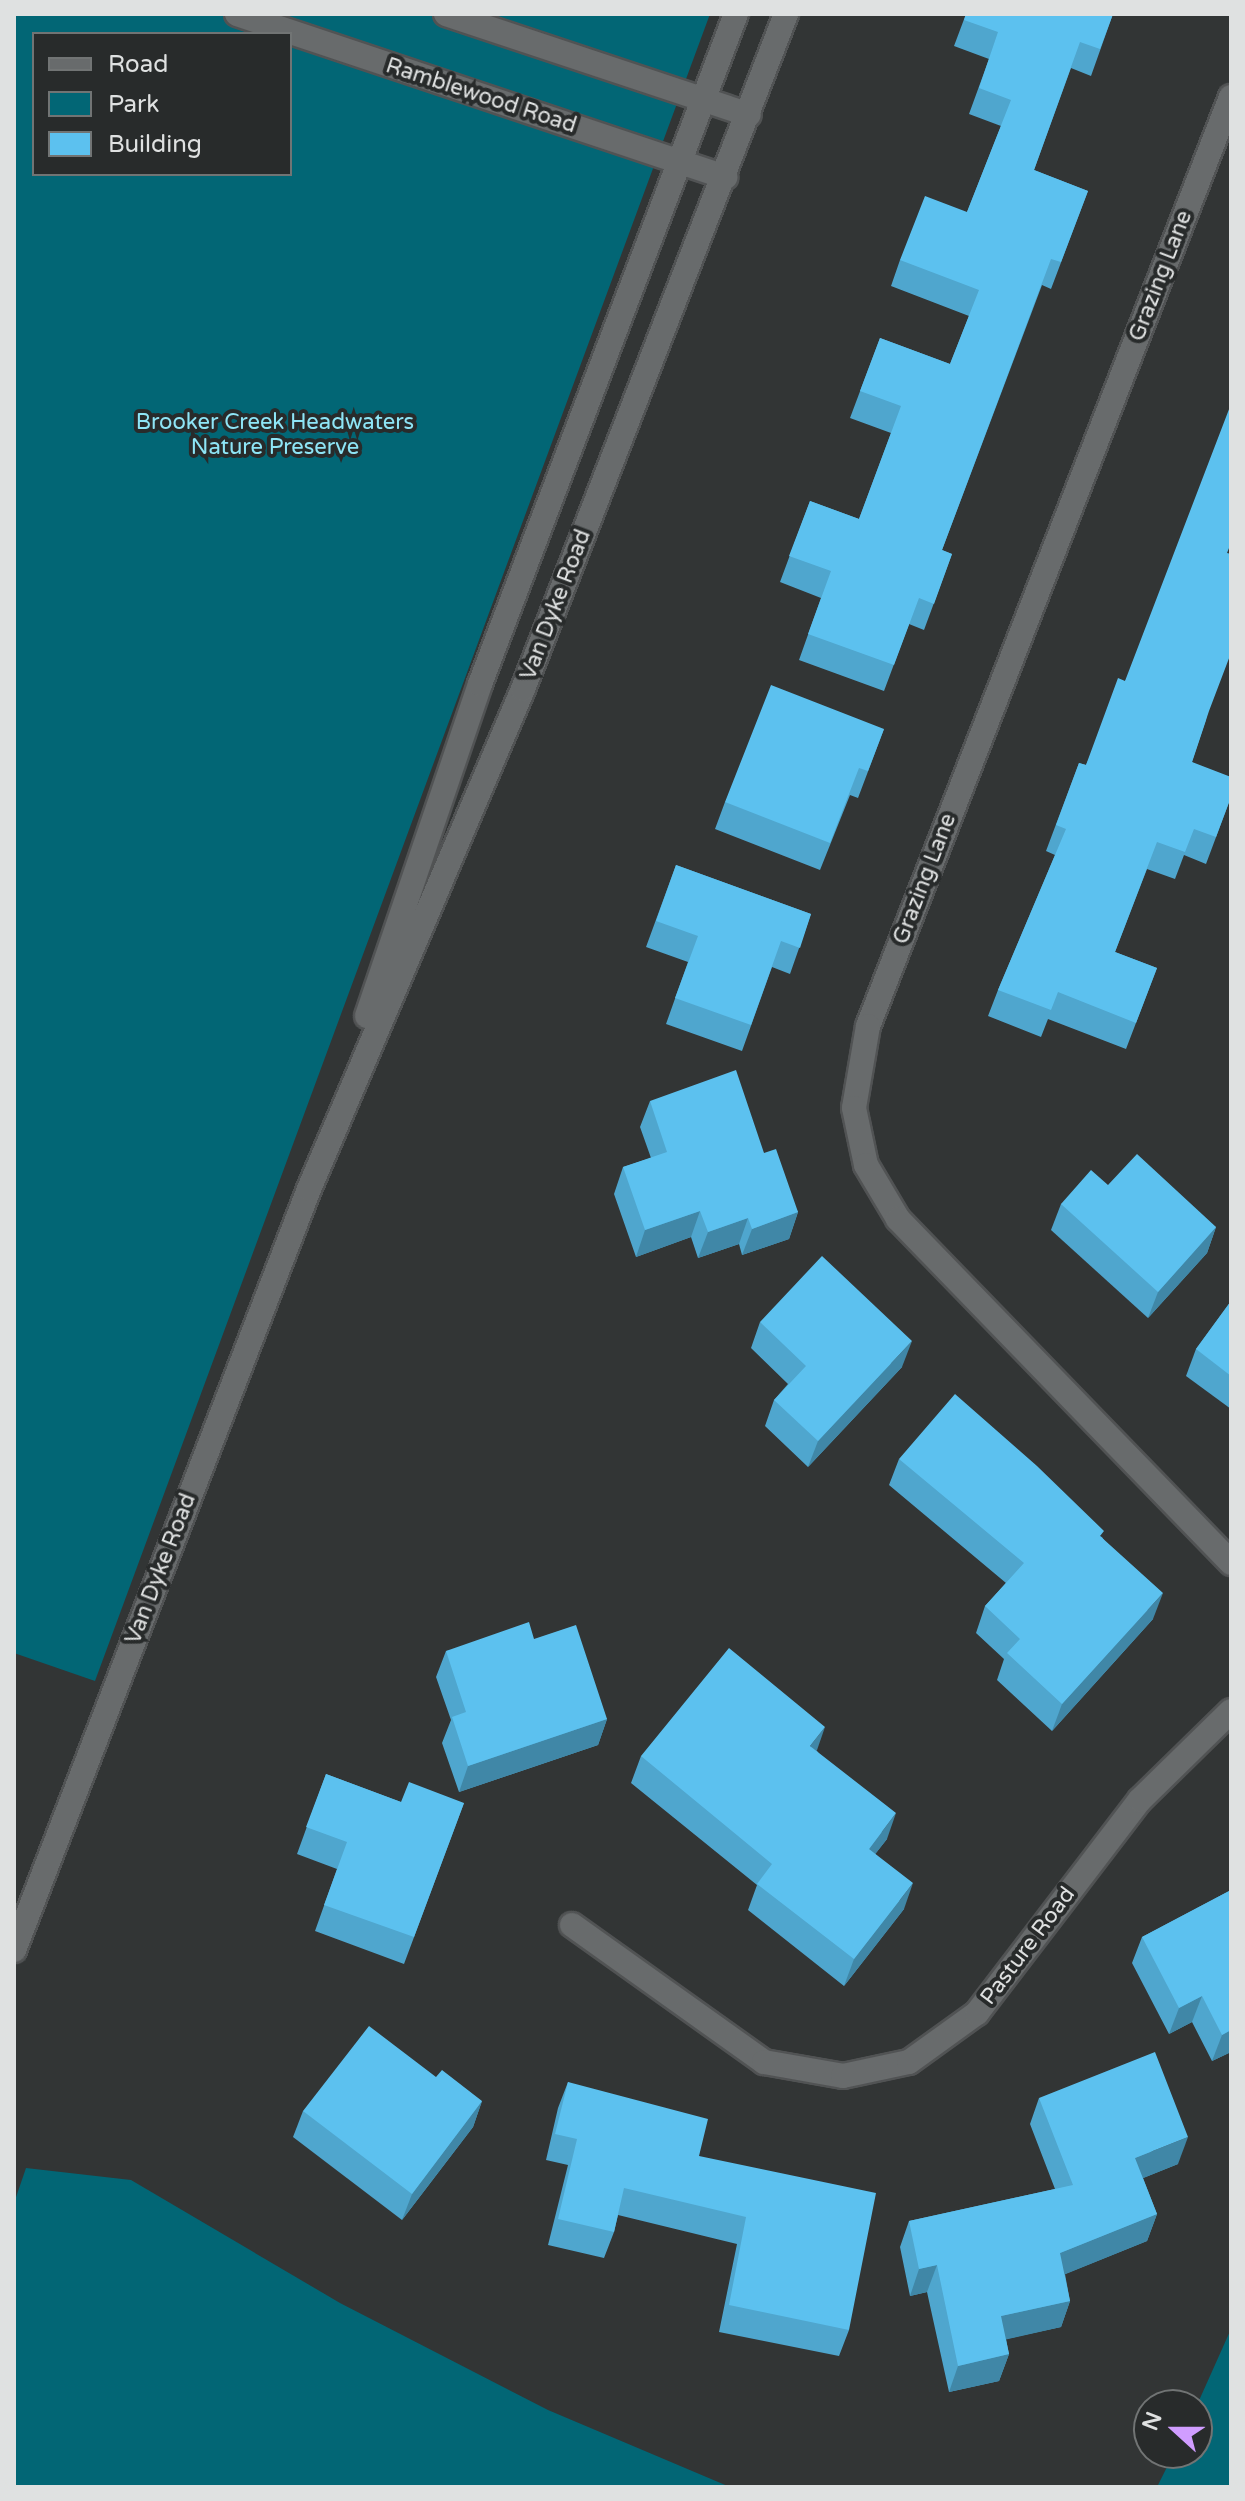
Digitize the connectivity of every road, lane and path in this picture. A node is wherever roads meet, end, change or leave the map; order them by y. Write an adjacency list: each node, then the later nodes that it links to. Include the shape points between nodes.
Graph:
1 (237, 14): 5 (street, Ramblewood Road)
2 (446, 14): 8 (street)
3 (736, 14): 8 (street, Van Dyke Road)
4 (786, 14): 9 (street, Van Dyke Road)
5 (291, 32)
6 (292, 32): 10 (street, Ramblewood Road)
7 (1231, 97): 13 (street, Grazing Lane, via 868,1026 854,1108 866,1165 898,1219)
8 (703, 99): 9 (street); 10 (street, Van Dyke Road)
9 (749, 115): 11 (street, Van Dyke Road)
10 (679, 162): 11 (street, Ramblewood Road); 12 (street, Van Dyke Road, via 480,684)
11 (725, 177): 12 (street, Van Dyke Road, via 523,689)
12 (309, 1189): 16 (street, Van Dyke Road)
13 (1231, 1563)
14 (1231, 1711): 15 (street, Pasture Road, via 1140,1800 977,2013 909,2062 843,2076 764,2062)
15 (572, 1925)
16 (14, 1950)

